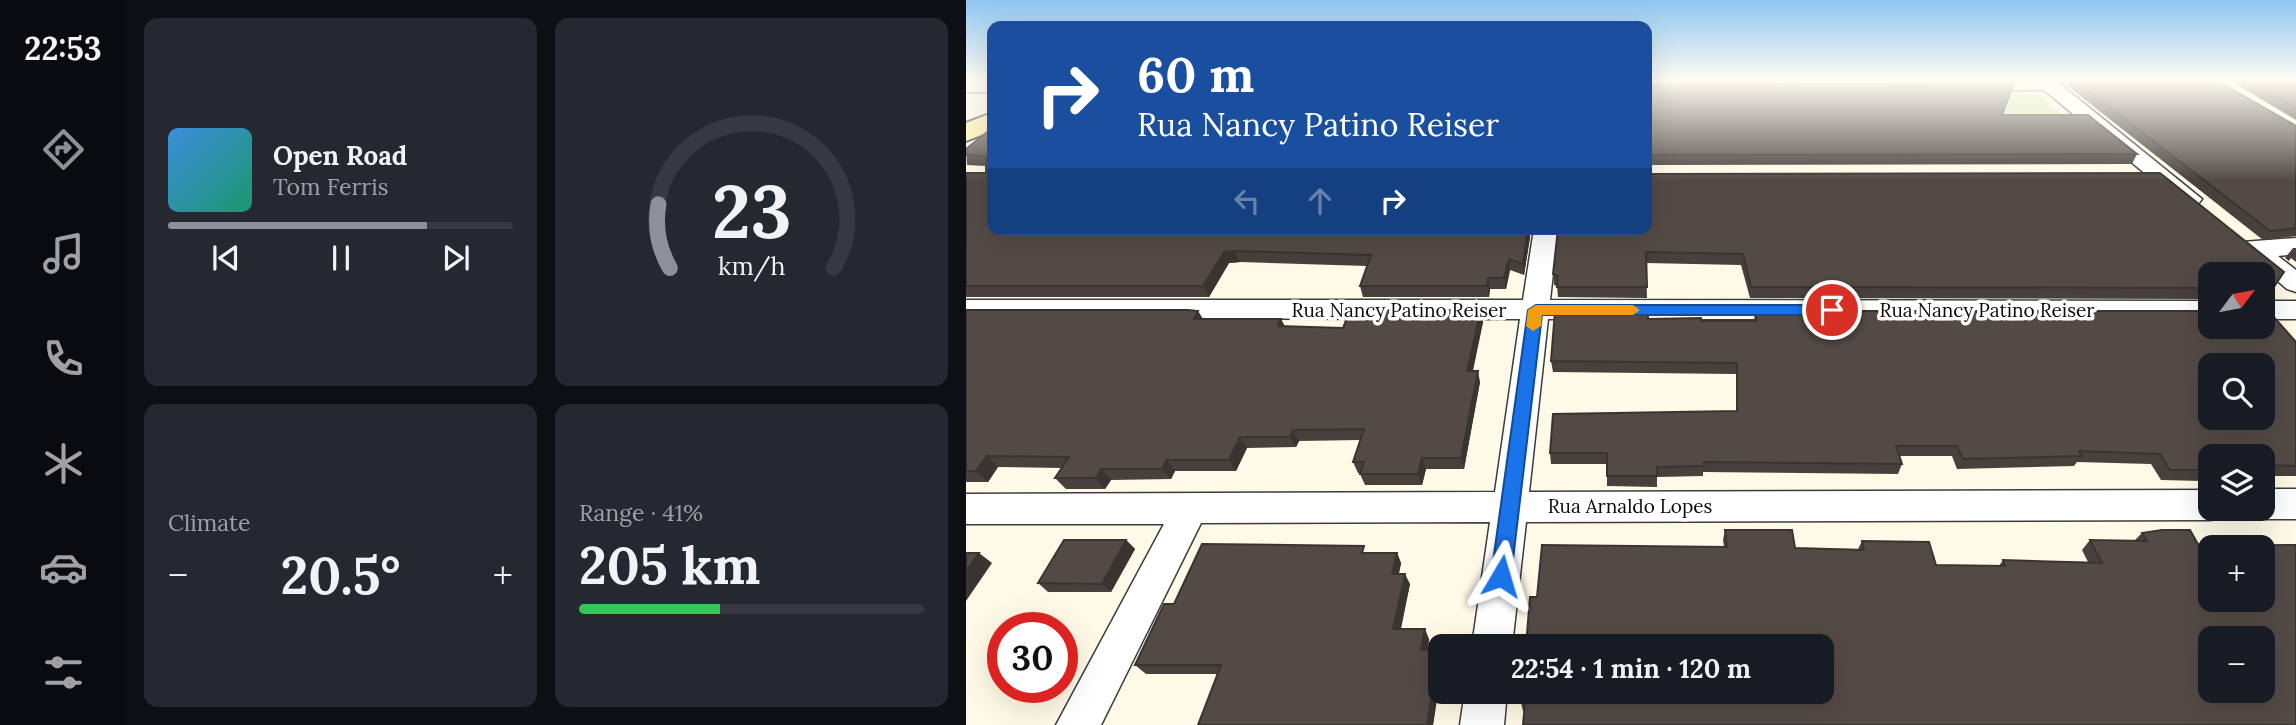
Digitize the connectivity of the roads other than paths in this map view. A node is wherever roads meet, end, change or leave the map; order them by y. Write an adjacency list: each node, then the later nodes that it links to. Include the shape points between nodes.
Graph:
1 (2085, 114): 5 (street)
2 (987, 123): 3 (main road)
3 (966, 133)
4 (2124, 174): 5 (street)
5 (2160, 174): 6 (street)
6 (2213, 217)
7 (2234, 234): 10 (street)
8 (1545, 235): 13 (street)
9 (2296, 246): 10 (street)
10 (2256, 251): 11 (street)
11 (2296, 284)
12 (966, 309): 13 (street, Rua Nancy Patino Reiser)
13 (1536, 310): 14 (street, Rua Nancy Patino Reiser); 20 (street)
14 (2198, 310)
15 (2275, 310): 16 (street)
16 (2296, 310)
17 (2296, 504): 19 (street)
18 (2198, 505): 20 (street, Rua Arnaldo Lopes)
19 (2275, 505)
20 (1510, 507): 21 (street, Rua Arnaldo Lopes); 23 (street)
21 (1191, 508): 22 (street, Rua Arnaldo Lopes); 25 (street)
22 (966, 509)
23 (1494, 634)
24 (1484, 704): 26 (street)
25 (1077, 725)
26 (1482, 725)

